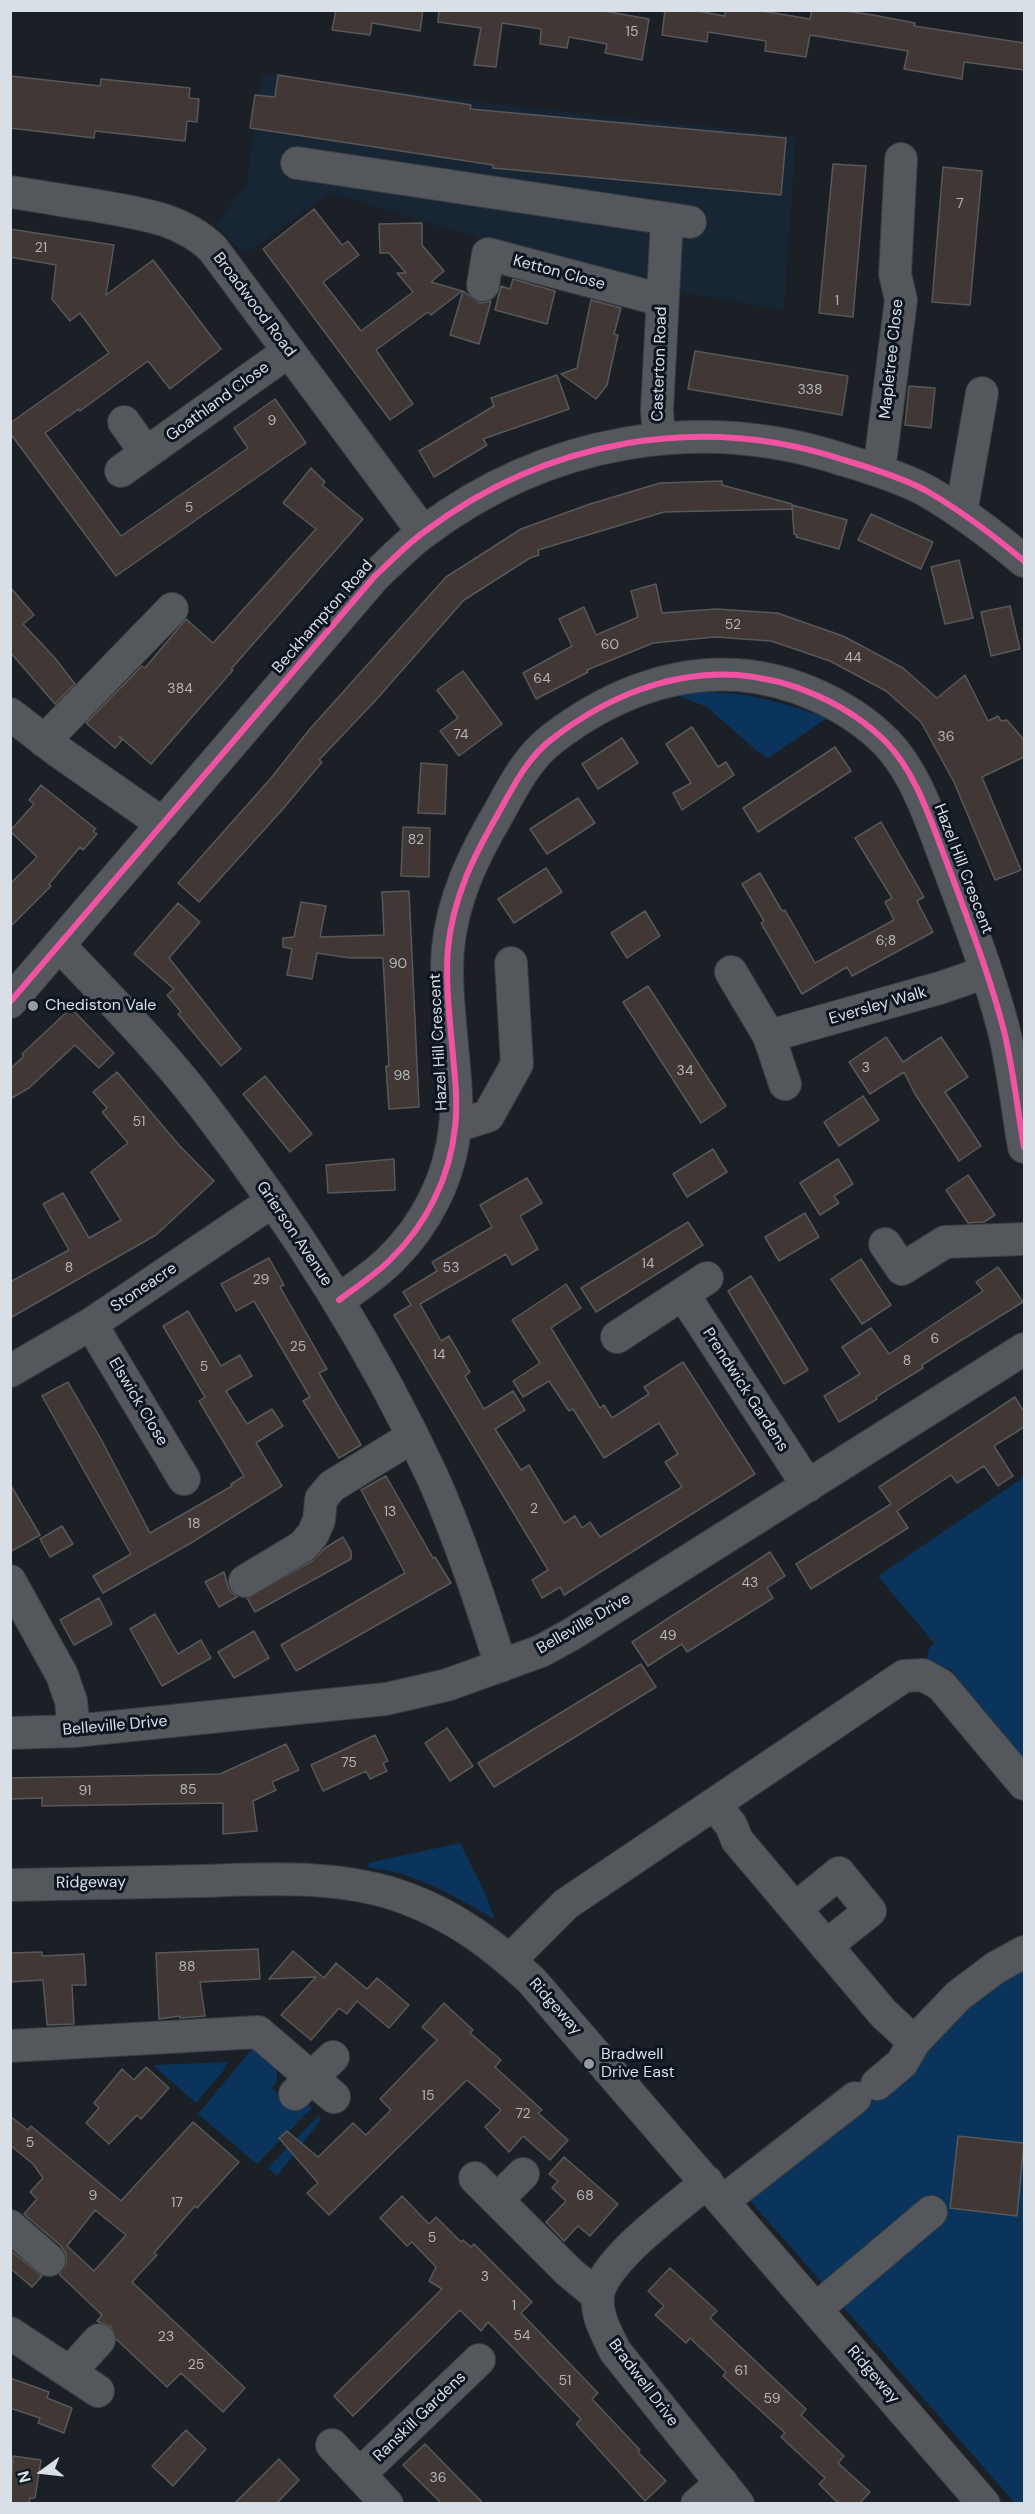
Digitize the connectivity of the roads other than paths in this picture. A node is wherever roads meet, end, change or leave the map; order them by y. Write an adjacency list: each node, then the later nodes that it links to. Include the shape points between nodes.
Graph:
1 (901, 159): 12 (street, Mapletree Close, via 894,274 901,300)
2 (297, 163): 5 (street, Casterton Road, via 679,220)
3 (10, 192): 6 (street, Broadwood Road, via 146,214 183,226 213,249)
4 (483, 285): 5 (street, Ketton Close, via 488,254)
5 (662, 295): 9 (street, Casterton Road)
6 (289, 351): 10 (street, Goathland Close); 14 (street, Broadwood Road)
7 (982, 393): 13 (street)
8 (124, 422): 10 (street)
9 (659, 439): 12 (street, Beckhampton Road, via 738,436 824,453); 14 (street, Beckhampton Road, via 592,450 542,466 471,501)
10 (146, 453): 11 (street, Goathland Close)
11 (121, 471)
12 (879, 471): 13 (street, Beckhampton Road, via 923,490)
13 (961, 513): 15 (street, Beckhampton Road)
14 (423, 532): 19 (street, Beckhampton Road, via 374,577)
15 (1024, 561)
16 (172, 609): 18 (street)
17 (10, 714): 18 (street)
18 (44, 741): 19 (street)
19 (163, 824): 20 (street, Beckhampton Road)
20 (59, 945): 24 (street, Beckhampton Road); 29 (street, Grierson Avenue, via 201,1102)
21 (511, 963): 27 (street, via 517,1064 488,1116)
22 (731, 972): 25 (street)
23 (986, 972): 25 (street, Eversley Walk); 27 (street, Hazel Hill Crescent, via 937,837 908,771 888,744 866,725 816,695 754,676 698,675 656,683 599,708 544,745 525,766 468,870 458,896 448,950); 28 (street, Hazel Hill Crescent, via 1003,1029)
24 (10, 1002)
25 (769, 1036): 26 (street)
26 (785, 1084)
27 (456, 1126): 32 (street, Hazel Hill Crescent, via 443,1178 421,1222 388,1262)
28 (1024, 1147)
29 (273, 1201): 32 (street, Grierson Avenue); 33 (street, Stoneacre)
30 (1024, 1239): 31 (street, via 945,1242 902,1269)
31 (885, 1244)
32 (339, 1300): 37 (street, Grierson Avenue)
33 (91, 1324): 36 (street, Stoneacre); 38 (street, Elswick Close)
34 (617, 1337): 39 (street, Prendwick Gardens, via 695,1286)
35 (1024, 1349): 39 (street, Belleville Drive)
36 (10, 1371)
37 (412, 1437): 40 (street, via 332,1486 321,1499 319,1520 303,1546); 42 (street, Grierson Avenue, via 447,1514)
38 (184, 1479)
39 (808, 1486): 42 (street, Belleville Drive, via 572,1634)
40 (245, 1581)
41 (26, 1592): 43 (street, via 71,1701)
42 (501, 1666): 43 (street, Belleville Drive, via 447,1685 386,1699)
43 (74, 1731): 44 (street, Belleville Drive)
44 (10, 1733)
45 (1024, 1784): 46 (street, via 947,1691 936,1680 917,1674 894,1682)
46 (714, 1804): 48 (street, via 731,1825 737,1840); 51 (street, via 558,1910)
47 (10, 1885): 51 (street, Ridgeway, via 276,1879 361,1886 406,1898 456,1920)
48 (795, 1909): 49 (street); 49 (street, via 839,1873 870,1911)
49 (826, 1946): 52 (street, via 883,2013)
50 (1024, 1952): 52 (street, via 967,1988)
51 (510, 1960): 56 (street, Ridgeway)
52 (914, 2042): 56 (street, via 902,2063 866,2091)
53 (10, 2046): 54 (street, via 128,2027 258,2032)
54 (319, 2081)
55 (523, 2174): 60 (street, via 486,2189 568,2272)
56 (715, 2192): 60 (street, via 618,2260 604,2277); 61 (street, Ridgeway)
57 (931, 2212): 61 (street)
58 (10, 2226): 59 (street)
59 (49, 2260)
60 (598, 2296): 69 (street, Bradwell Drive, via 602,2326 615,2351)
61 (816, 2309): 72 (street, Ridgeway)
62 (10, 2333): 65 (street)
63 (99, 2340): 65 (street)
64 (479, 2360): 68 (street, Ranskill Gardens)
65 (70, 2372): 66 (street)
66 (98, 2391)
67 (332, 2445): 68 (street, Ranskill Gardens)
68 (360, 2474): 70 (street, Ranskill Gardens)
69 (730, 2493): 71 (street)
70 (387, 2504)
71 (697, 2504)
72 (984, 2504)

